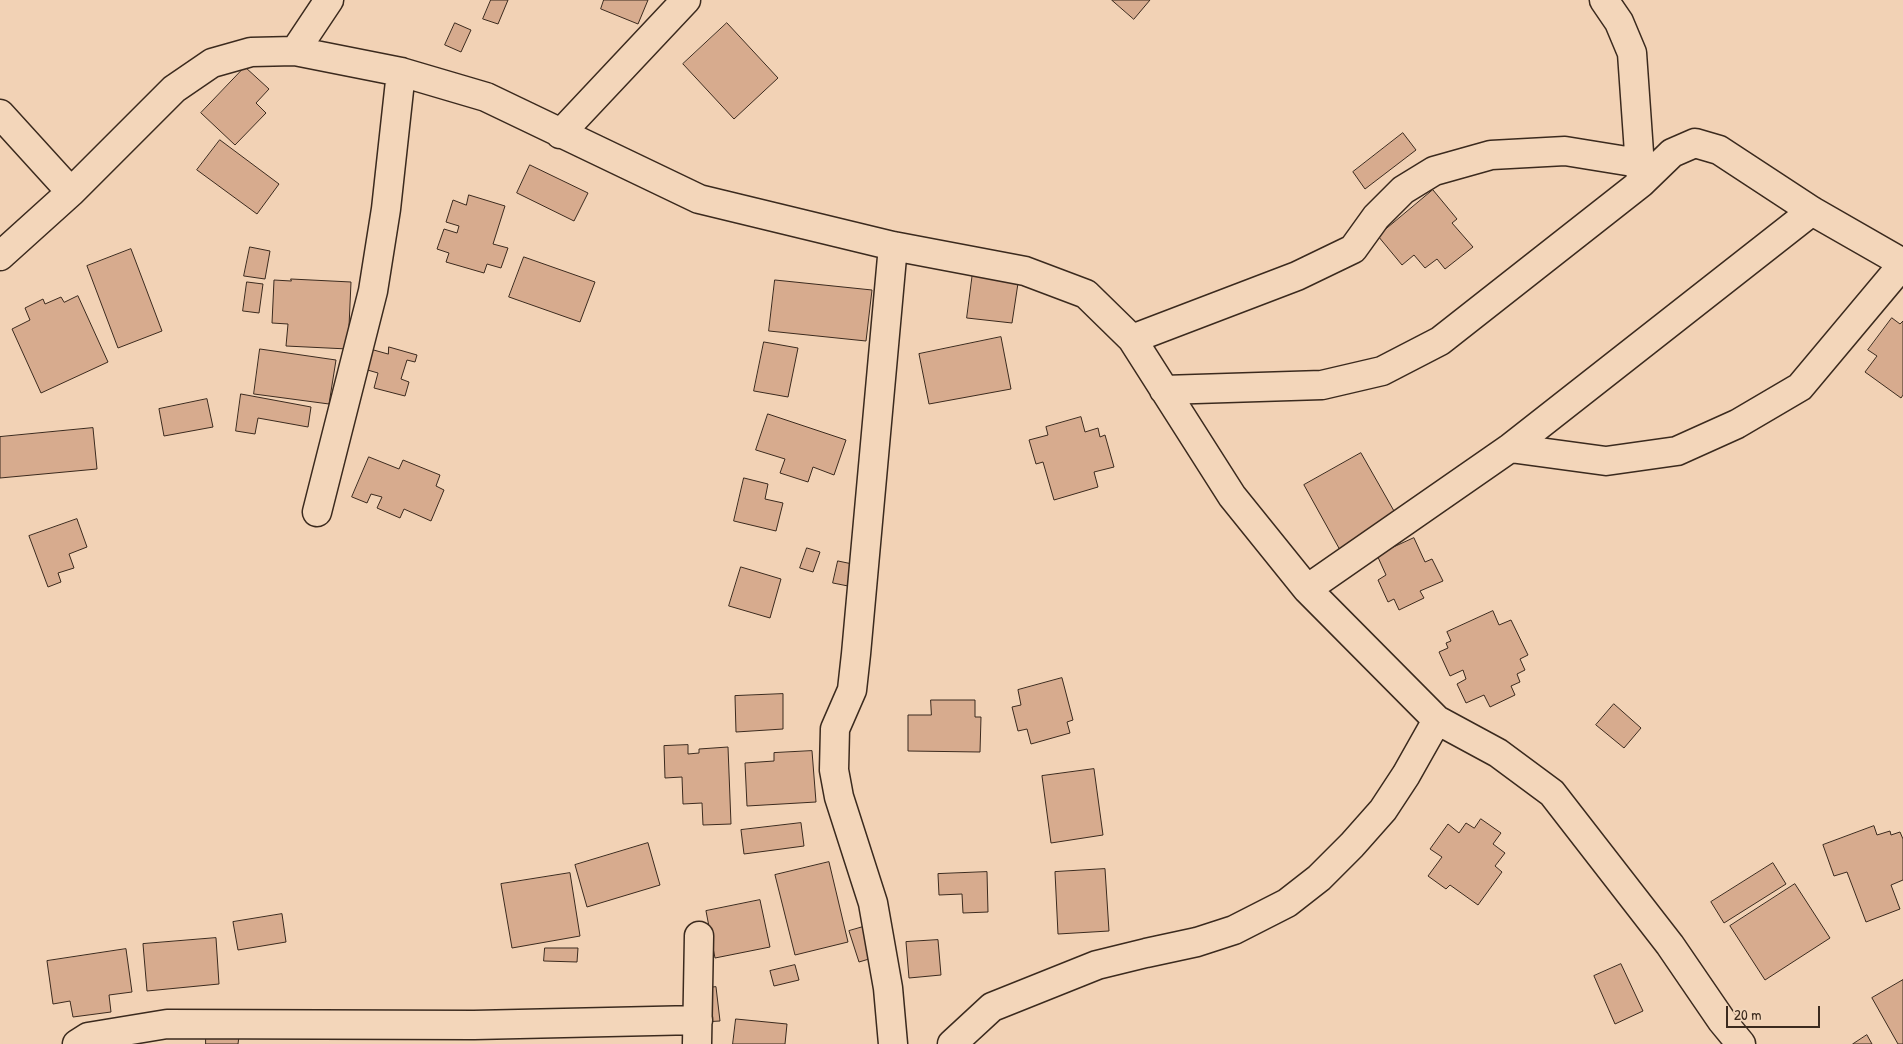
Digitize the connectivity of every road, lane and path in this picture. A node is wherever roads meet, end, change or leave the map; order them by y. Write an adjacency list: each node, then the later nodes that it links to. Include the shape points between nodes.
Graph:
1 (329, 0): 4 (street)
2 (686, 0): 7 (street)
3 (1604, 0): 8 (street, via 1619,22 1632,53)
4 (295, 51): 5 (street); 9 (street, via 251,52 212,63 174,89)
5 (401, 72): 7 (street, via 486,97); 17 (street, via 373,291)
6 (0, 114): 9 (street)
7 (560, 134): 11 (street, via 699,199)
8 (1640, 173): 10 (street, via 1695,143 1719,150); 14 (street, via 1565,151 1491,155 1434,171 1403,190 1376,217 1353,249 1297,276); 15 (street, via 1440,341 1382,371 1322,385)
9 (71, 192): 12 (street)
10 (1812, 211): 13 (street); 16 (street)
11 (893, 246): 14 (street, via 1025,270 1086,294); 23 (street, via 852,690 835,729 834,770 839,797 873,903 888,988)
12 (0, 256)
13 (1903, 263): 16 (street, via 1800,387 1737,424 1677,450 1606,461)
14 (1132, 339): 15 (street)
15 (1164, 390): 18 (street, via 1232,496)
16 (1510, 448): 18 (street)
17 (317, 512)
18 (1307, 589): 19 (street)
19 (1437, 720): 24 (street, via 1383,810 1320,878 1287,903 1234,930 1098,965 992,1007); 25 (street, via 1498,753 1552,793 1670,945)
20 (699, 936): 21 (street)
21 (698, 1032): 22 (street, via 474,1025 167,1024 88,1037)
22 (77, 1044)
23 (893, 1044)
24 (952, 1044)
25 (1740, 1044)

